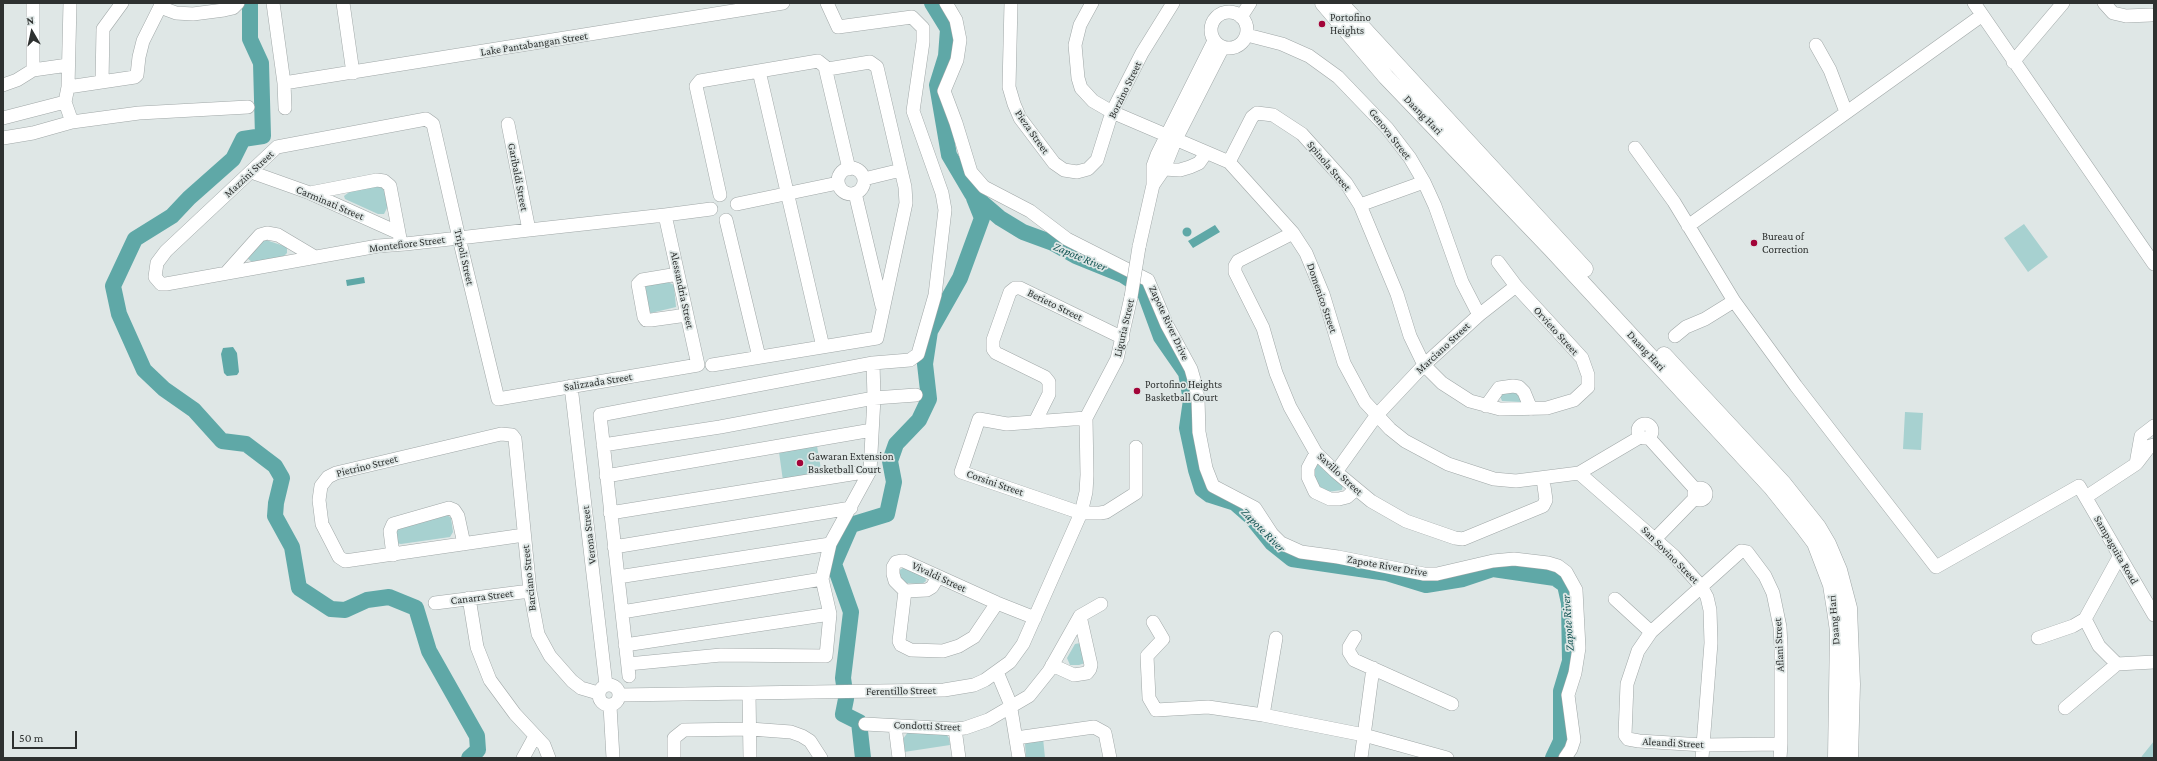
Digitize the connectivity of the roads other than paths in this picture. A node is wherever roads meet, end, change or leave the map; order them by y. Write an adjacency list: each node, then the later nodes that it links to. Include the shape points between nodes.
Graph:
1 (33, 3): 29 (street)
2 (70, 3): 27 (street)
3 (122, 3): 32 (street, via 103,29)
4 (238, 3): 19 (street, via 233,8 193,14 176,13)
5 (272, 3): 34 (street)
6 (343, 3): 31 (street)
7 (783, 3): 31 (street, Lake Pantabangan Street)
8 (827, 3): 89 (street, via 838,27 912,16 923,28 913,111 942,193 945,210 935,295 918,354 914,358)
9 (946, 3): 185 (street, Zapote River Drive, via 956,20 960,40 957,60 944,91 971,172 984,187 1030,211 1067,239 1148,280 1167,325 1191,369 1198,399 1198,432 1213,486 1255,508 1281,543 1301,552 1424,574 1437,574 1514,558 1548,563 1566,572 1576,590 1578,648 1575,673 1568,695 1574,740)
10 (1011, 3): 54 (street, Pieza Street, via 1009,86 1014,104 1020,118 1054,163 1064,170)
11 (1092, 3): 39 (street, Domenico Street, via 1077,33 1075,60 1078,78 1081,88 1093,101)
12 (1173, 3): 39 (street, Borzino Street, via 1142,53)
13 (1250, 3): 20 (street)
14 (1323, 3): 73 (main road, Daang Hari, via 1386,76)
15 (1340, 3): 73 (main road, Daang Hari)
16 (1974, 3): 22 (street)
17 (2063, 3): 26 (street)
18 (2104, 3): 21 (street, via 2113,13 2126,16)
19 (161, 5): 32 (street, via 143,41 138,57 138,75 132,79)
20 (1237, 11): 23 (street, via 1247,25); 24 (street, via 1220,15 1212,24 1211,30)
21 (2151, 15)
22 (1981, 16): 26 (street); 40 (street)
23 (1247, 35): 24 (street, via 1238,46); 56 (street, Genova Street, via 1282,44 1309,56 1338,77 1388,128)
24 (1219, 44): 45 (street, Liguria Street)
25 (1816, 45): 40 (street, via 1830,70)
26 (2013, 62): 75 (street)
27 (68, 65): 29 (street); 35 (street)
28 (826, 67): 30 (street, via 818,61); 50 (street); 52 (street, via 877,60)
29 (33, 70): 33 (street, via 17,80)
30 (759, 71): 61 (street); 62 (street, via 700,81 696,86)
31 (353, 73): 34 (street, Lake Pantabangan Street)
32 (102, 82): 35 (street)
33 (3, 84)
34 (284, 84): 38 (street)
35 (68, 87): 36 (street)
36 (65, 102): 41 (street); 43 (street)
37 (248, 108): 43 (street, via 139,113)
38 (284, 108)
39 (1112, 112): 45 (street, Domenico Street); 54 (street, Borzino Street, via 1097,160 1088,169)
40 (1846, 112): 68 (street)
41 (3, 118)
42 (426, 119): 53 (street, Mazzini Street, via 286,144 274,150); 71 (street, Tripoli Street, via 433,124)
43 (72, 122): 46 (street)
44 (508, 124): 69 (street, Garibaldi Street)
45 (1171, 137): 48 (street, Domenico Street); 51 (street, Liguria Street); 58 (street, Liguria Street, via 1153,166)
46 (3, 138)
47 (1635, 148): 68 (street)
48 (1206, 153): 49 (street, Domenico Street); 51 (street, via 1198,163 1190,167)
49 (1229, 162): 64 (street, Spinola Street, via 1252,117 1257,113 1272,116 1302,134 1346,183); 70 (street, Domenico Street)
50 (849, 169): 55 (street, via 859,171); 57 (street, via 840,175)
51 (1164, 169): 58 (street, Liguria Street)
52 (901, 170): 55 (street); 81 (street, via 906,203)
53 (250, 172): 60 (street, Carminati Street); 79 (street, Mazzini Street, via 166,251 157,263)
54 (1077, 172)
55 (864, 179): 59 (street, via 863,187)
56 (1424, 182): 64 (street); 84 (street, Genova Street, via 1462,282)
57 (838, 183): 59 (street, via 845,193); 61 (street)
58 (1153, 185): 86 (street, Liguria Street, bridge)
59 (855, 193): 81 (street)
60 (310, 194): 72 (street, Carminati Street); 72 (street, via 377,180 384,181 390,186)
61 (788, 194): 63 (street); 87 (street)
62 (720, 195): 63 (street, via 728,195); 65 (street, via 713,200)
63 (737, 204): 67 (street, via 733,216)
64 (1360, 205): 91 (street, Spinola Street, via 1397,294 1410,336)
65 (711, 209): 66 (street, Montefiore Street); 67 (street, via 715,216)
66 (665, 216): 69 (street, Montefiore Street); 78 (street, Alessandria Street)
67 (726, 220): 88 (street)
68 (1688, 226): 82 (street)
69 (529, 230): 71 (street, Montefiore Street)
70 (1292, 233): 99 (street, Domenico Street, via 1315,272 1344,363 1365,402); 108 (street, Savillo Street, via 1238,261 1235,272 1263,328 1283,392)
71 (459, 238): 72 (street, Montefiore Street); 96 (street, Tripoli Street)
72 (400, 239): 74 (street, Montefiore Street)
73 (1555, 245): 187 (main road, Daang Hari, via 1771,487 1814,544 1831,585 1838,631); 188 (main road, Daang Hari, via 1783,484 1818,527 1828,544 1839,570 1849,608 1852,684)
74 (316, 257): 77 (street, Montefiore Street); 77 (street, via 278,235 267,233 260,235)
75 (2153, 261)
76 (1498, 262): 80 (street, Orvieto Street)
77 (226, 273): 79 (street, Montefiore Street, via 160,284)
78 (678, 274): 83 (street, Alessandria Street); 83 (street, via 642,280 638,284 644,317 651,320)
79 (156, 277)
80 (1516, 286): 84 (street, Marciano Street); 98 (street, Orvieto Street, via 1582,358 1588,375 1588,387 1574,400 1547,408)
81 (883, 290): 87 (street, via 883,310 877,338)
82 (1734, 301): 85 (street, via 1705,319 1686,327); 116 (street, Sampaguita Road, via 1796,386 1936,566 2080,486)
83 (687, 315): 92 (street, Alessandria Street)
84 (1479, 315): 91 (street, Marciano Street)
85 (1675, 336)
86 (1123, 338): 100 (street, Liguria Street, via 1117,359); 101 (street, Berieto Street, via 1020,288 1010,292 993,340 993,349 996,354 1045,377 1048,382 1049,394)
87 (823, 346): 88 (street)
88 (759, 357): 90 (street)
89 (873, 363): 95 (street); 105 (street, via 600,415)
90 (712, 365)
91 (1424, 365): 97 (street, Orvieto Street, via 1442,383 1458,394); 99 (street, Marciano Street)
92 (698, 366): 93 (street, Salizzada Street)
93 (571, 386): 96 (street, Salizzada Street); 156 (street, Verona Street)
94 (916, 395): 95 (street)
95 (874, 398): 103 (street); 105 (street, via 720,427)
96 (498, 399)
97 (1486, 406): 98 (street, Orvieto Street, via 1500,409); 98 (street, via 1499,388 1512,386 1519,387 1524,392)
98 (1530, 409)
99 (1376, 416): 111 (street, Marciano Street); 114 (street, Domenico Street, via 1405,441 1448,464 1494,479)
100 (1086, 418): 101 (street); 119 (street, Liguria Street, via 1087,480)
101 (1035, 422): 119 (street, Corsini Street, via 1007,424 980,419 961,472)
102 (2154, 426): 109 (street, via 2141,436)
103 (872, 430): 110 (street); 113 (street)
104 (512, 435): 120 (street, Barciano Street, via 515,439); 126 (street, Pietrino Street, via 501,434 336,473 323,481 319,494 320,514 326,534 341,559 353,561)
105 (603, 445): 113 (street)
106 (2154, 445): 109 (street, via 2150,446)
107 (1136, 447): 119 (street, via 1136,493 1106,512)
108 (1316, 453): 111 (street, Savillo Street); 115 (street, via 1308,468 1308,477 1315,492 1326,498 1339,499 1347,497)
109 (2136, 464): 116 (street)
110 (870, 471): 117 (street); 118 (street)
111 (1336, 472): 115 (street, Savillo Street)
112 (1579, 473): 114 (street, Domenico Street); 121 (street, San Sovino Street); 121 (street, Domenico Street, via 1644,437 1696,494)
113 (606, 476): 118 (street)
114 (1543, 479): 115 (street, Savillo Street, via 1546,500 1543,506 1463,539 1406,521)
115 (1355, 490)
116 (2086, 497): 127 (street, Sampaguita Road)
117 (851, 508): 123 (street); 124 (street)
118 (610, 513): 124 (street)
119 (1081, 514): 143 (street, Ferentillo Street)
120 (524, 535): 122 (street, Pietrino Street); 133 (street, Barciano Street)
121 (1656, 538): 131 (street, San Sovino Street)
122 (464, 544): 126 (street, Pietrino Street); 126 (street, via 457,512 449,508 393,524 390,531)
123 (830, 544): 128 (street); 130 (street)
124 (614, 547): 128 (street)
125 (1737, 553): 131 (street, Aleandi Street); 171 (street, Aflani Street, via 1747,552 1765,576 1773,592 1780,627)
126 (393, 555)
127 (2119, 557): 141 (street, Sampaguita Road); 144 (street)
128 (618, 577): 139 (street)
129 (938, 577): 132 (street, via 927,590); 132 (street, Vivaldi Street, via 904,561 896,562 893,567 896,581); 137 (street, Vivaldi Street)
130 (822, 579): 139 (street); 140 (street)
131 (1701, 586): 146 (street, Aleandi Street); 172 (street, San Sovino Street, via 1710,610 1712,627 1701,675)
132 (905, 590): 137 (street, via 898,641 911,650 943,651 959,646 974,637)
133 (530, 591): 134 (street, Canarra Street); 156 (street, Barciano Street, via 538,634 550,656 581,688)
134 (469, 598): 136 (street, Canarra Street); 169 (street, via 477,647 490,680)
135 (1615, 599): 146 (street)
136 (435, 603)
137 (997, 603): 143 (street, Vivaldi Street)
138 (1101, 604): 142 (street)
139 (622, 612): 150 (street)
140 (830, 614): 150 (street); 150 (street, via 826,656 721,655 628,670)
141 (2154, 615)
142 (1080, 616): 153 (street, Condotti Street); 153 (street, via 1090,669 1074,675)
143 (1035, 618): 155 (street, Ferentillo Street, via 1017,654)
144 (2085, 619): 149 (street); 152 (street, via 2099,646)
145 (1153, 622): 163 (street, via 1163,639 1147,656 1148,698 1156,710 1208,707)
146 (1651, 632): 172 (street, Aleandi Street, via 1638,651 1627,684 1625,735 1628,739)
147 (1355, 637): 154 (street, via 1349,646 1351,657)
148 (1276, 638): 163 (street)
149 (2038, 638)
150 (625, 645)
151 (2154, 662): 152 (street)
152 (2117, 664): 162 (street)
153 (1052, 665): 161 (street, Condotti Street, via 1029,696)
154 (1373, 668): 159 (street); 168 (street)
155 (997, 672): 157 (street, Ferentillo Street, via 980,682 964,687 937,690); 161 (street)
156 (602, 689): 158 (street, via 615,687); 160 (street, via 602,704)
157 (749, 693): 158 (street, Ferentillo Street); 166 (street)
158 (619, 695): 160 (street, via 615,704)
159 (1452, 704)
160 (610, 706): 175 (street)
161 (1011, 708): 167 (street, Condotti Street, via 977,725); 170 (street)
162 (2065, 708)
163 (1263, 715): 168 (street)
164 (865, 724): 165 (street, Condotti Street)
165 (895, 726): 167 (street, Condotti Street); 179 (street)
166 (750, 729): 176 (street, via 684,730 674,738); 177 (street); 178 (street, via 791,732 802,736 810,741)
167 (955, 729): 180 (street)
168 (1364, 735): 183 (street); 184 (street)
169 (535, 736): 173 (street); 174 (street, via 546,748)
170 (1016, 738): 181 (street); 182 (street, via 1094,727 1105,733)
171 (1781, 744): 172 (street, Aleandi Street); 186 (street, Aflani Street)
172 (1702, 751)
173 (523, 758)
174 (549, 758)
175 (613, 758)
176 (674, 758)
177 (750, 758)
178 (821, 758)
179 (899, 758)
180 (959, 758)
181 (1019, 758)
182 (1110, 758)
183 (1361, 758)
184 (1447, 758)
185 (1565, 758)
186 (1780, 758)
187 (1836, 758)
188 (1850, 758)

